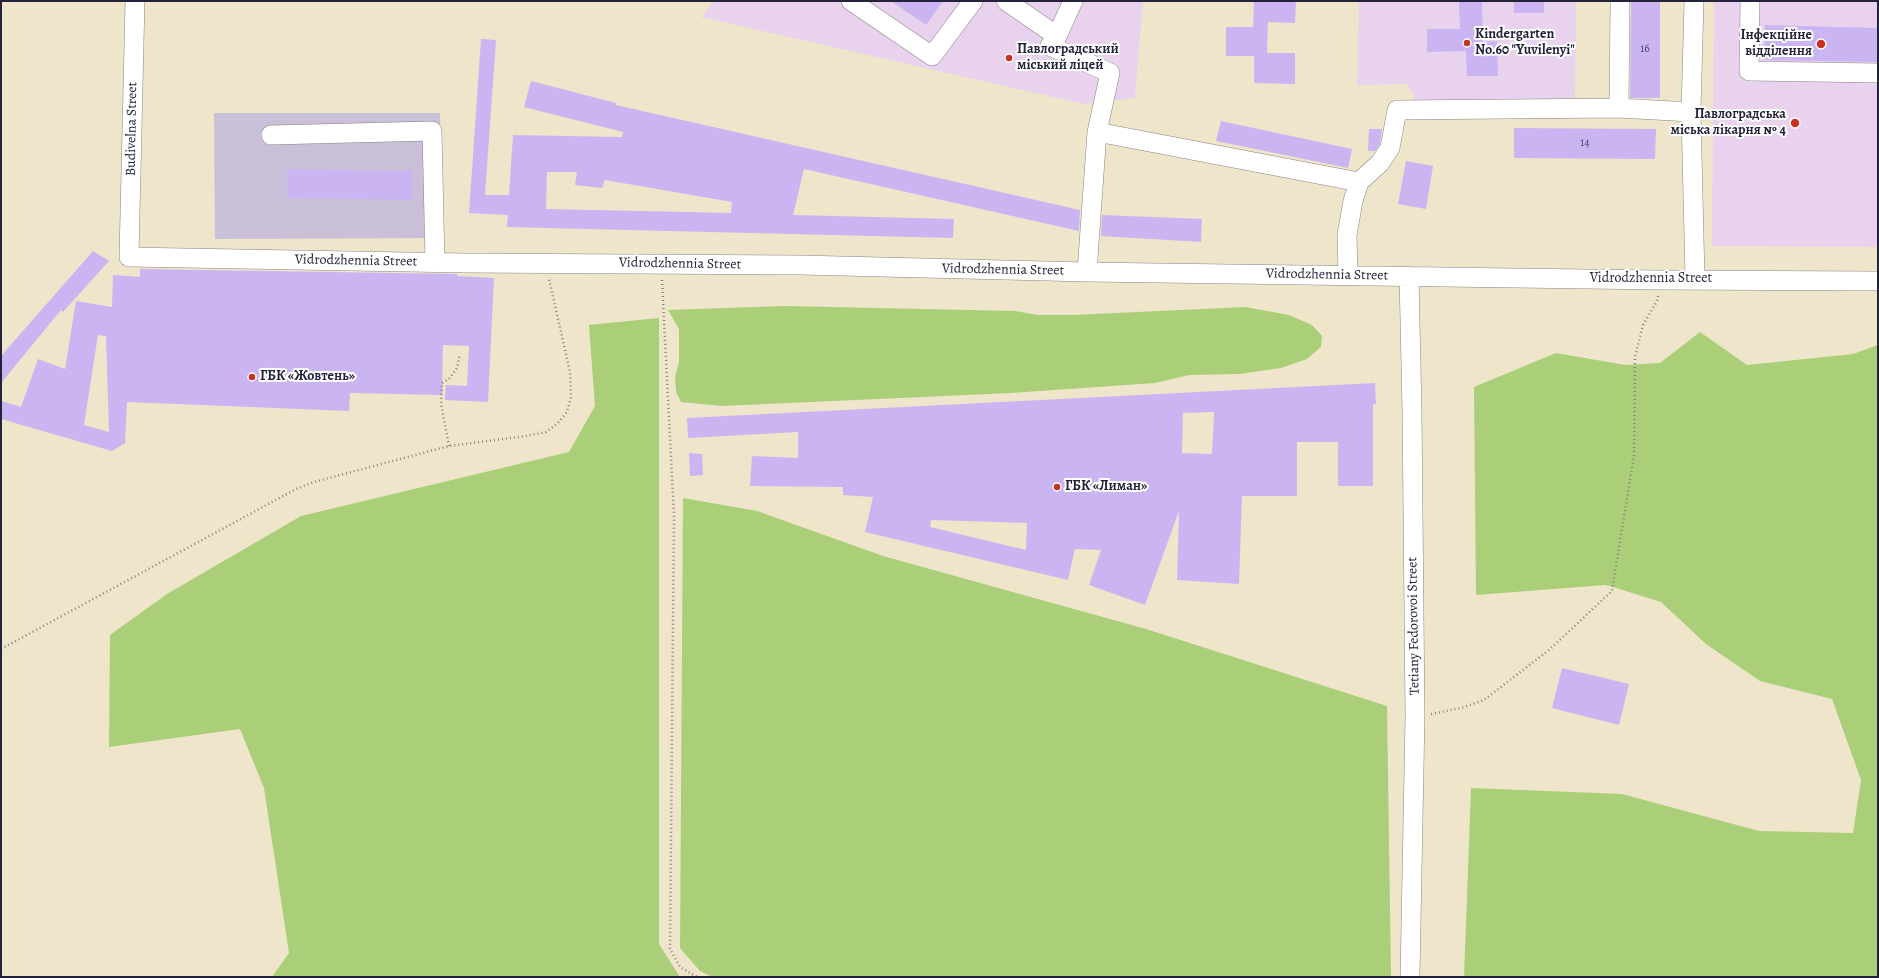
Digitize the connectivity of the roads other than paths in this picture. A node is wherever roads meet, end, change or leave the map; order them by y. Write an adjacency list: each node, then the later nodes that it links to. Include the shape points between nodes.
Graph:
1 (135, 1): 16 (street, Budivelna Street)
2 (851, 1): 3 (street, via 932,56)
3 (973, 1)
4 (1006, 1): 9 (street)
5 (1074, 1): 9 (street)
6 (1620, 1): 11 (street)
7 (1694, 1): 12 (street)
8 (1750, 1): 10 (street, via 1750,71)
9 (1057, 36): 13 (street, via 1050,46 1110,73)
10 (1878, 73)
11 (1619, 108): 12 (street); 15 (street, via 1397,110 1390,148 1380,163)
12 (1691, 112): 21 (street)
13 (1097, 132): 15 (street); 18 (street)
14 (271, 135): 17 (street, via 432,131)
15 (1359, 182): 19 (street, via 1347,236)
16 (129, 258): 17 (street, Vidrodzhennia Street)
17 (435, 263): 18 (street, Vidrodzhennia Street, via 661,264)
18 (1087, 272): 19 (street, Vidrodzhennia Street)
19 (1348, 275): 20 (street, Vidrodzhennia Street)
20 (1409, 276): 21 (street, Vidrodzhennia Street); 23 (street, Tetiany Fedorovoi Street, via 1415,716)
21 (1695, 279): 22 (street, Vidrodzhennia Street)
22 (1878, 281)
23 (1410, 977)

